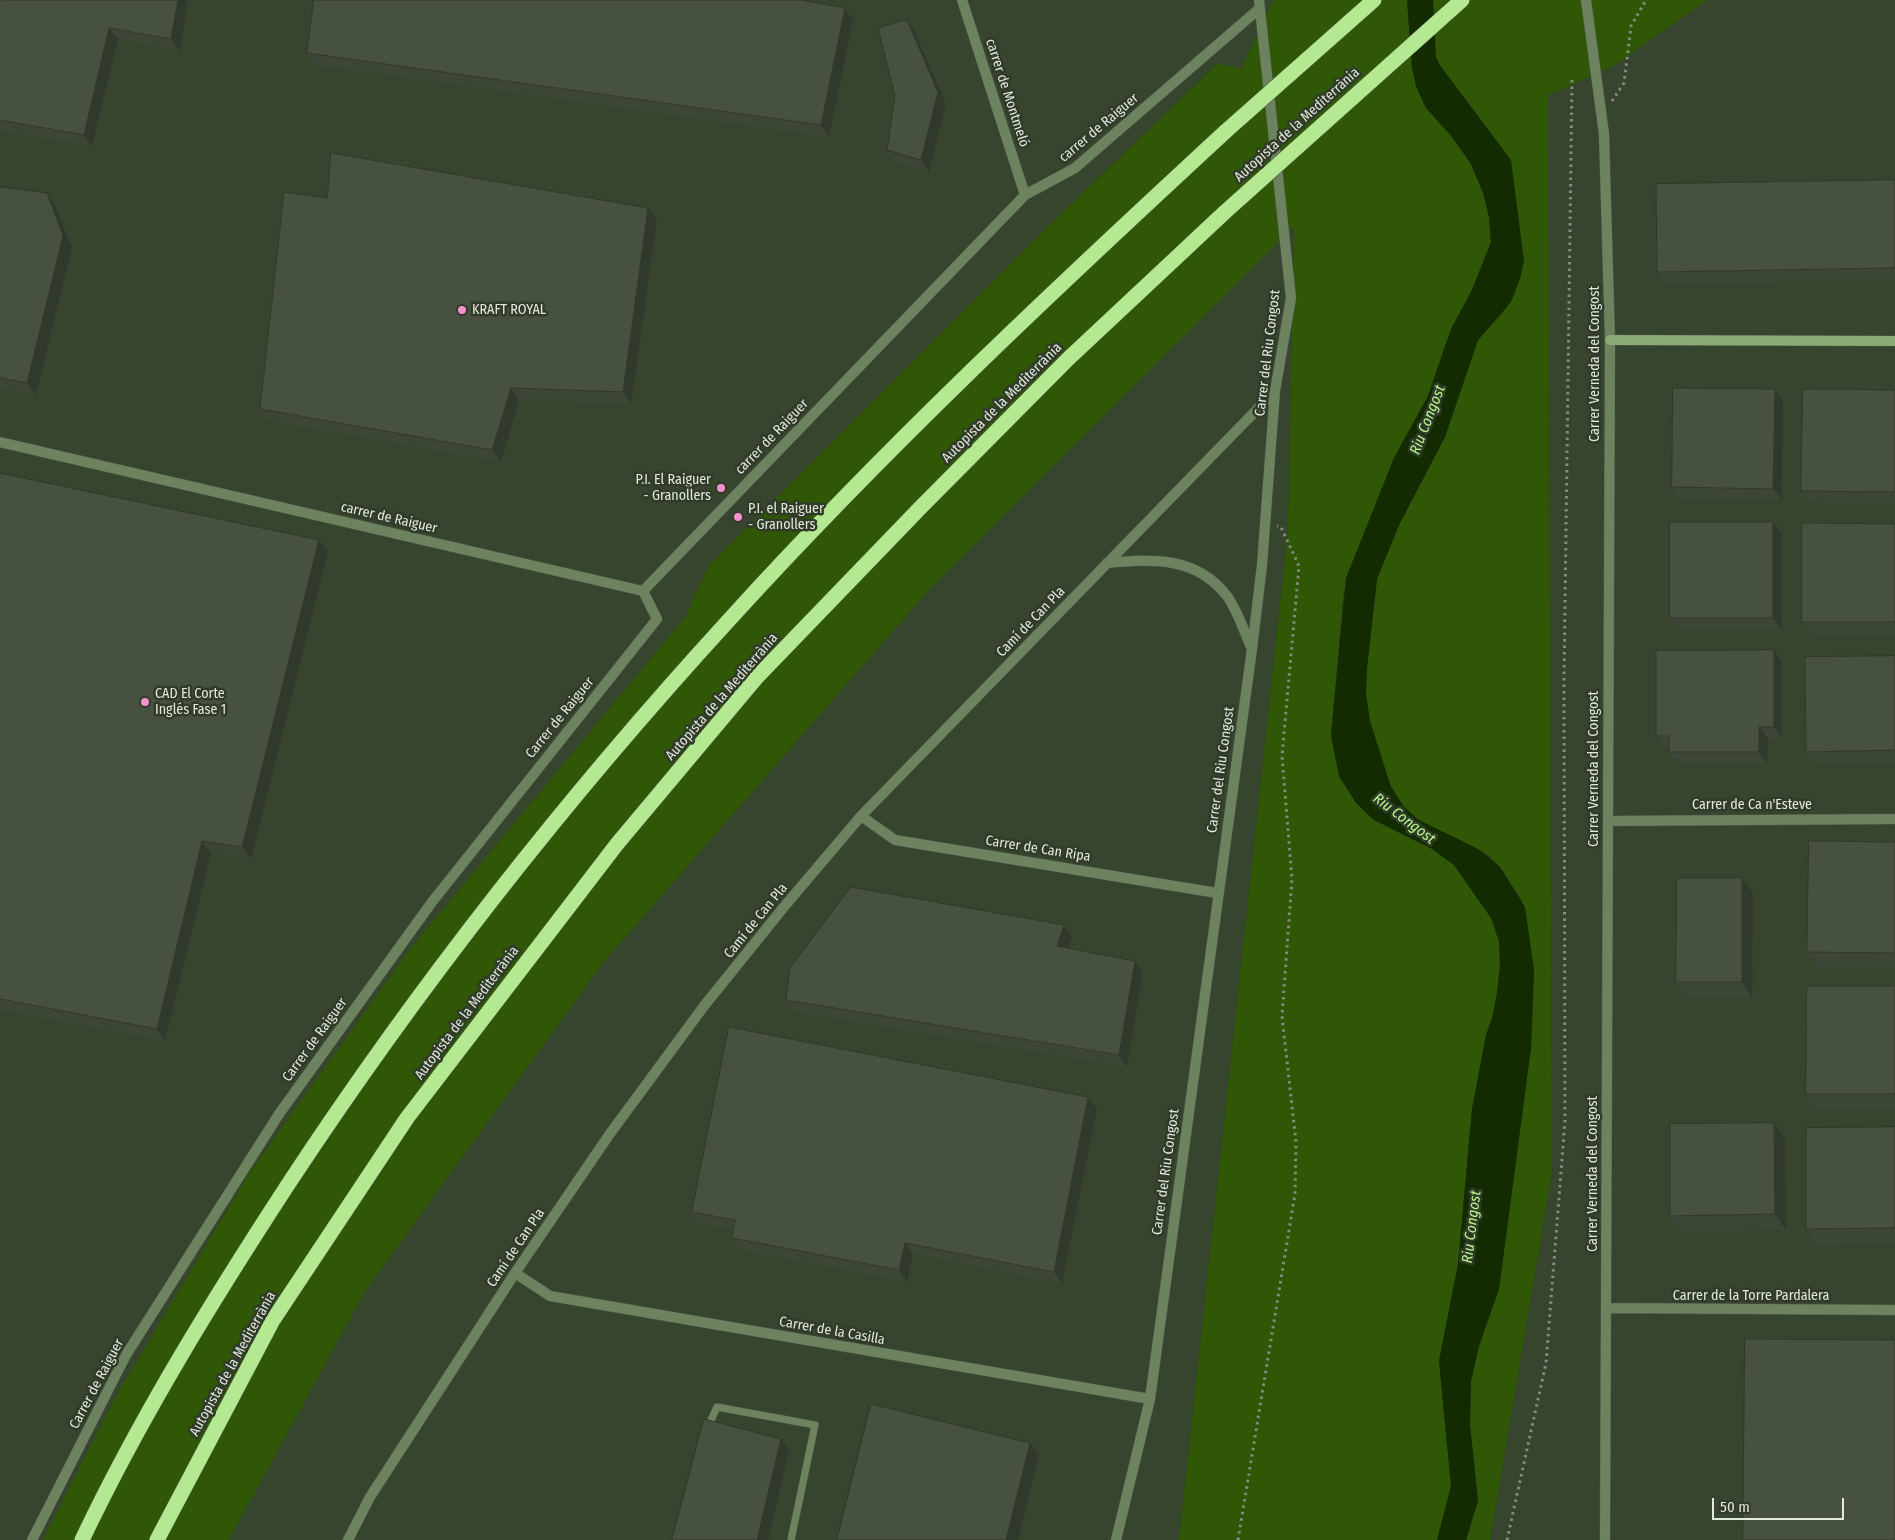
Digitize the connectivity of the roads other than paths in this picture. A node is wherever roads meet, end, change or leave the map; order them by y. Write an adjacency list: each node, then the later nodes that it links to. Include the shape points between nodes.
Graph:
1 (962, 0): 6 (street, carrer de Montmeló)
2 (1374, 0): 24 (highway, bridge, via 1226,131 959,383 826,516 624,738 438,970 356,1081 232,1271 159,1395)
3 (1462, 0): 25 (highway, Autopista de la Mediterrània, bridge, via 1225,212 1068,359 757,677 617,844 407,1118 273,1320)
4 (1586, 0): 7 (street, Carrer Verneda del Congost, via 1604,134)
5 (1260, 4): 6 (street, carrer de Raiguer, via 1074,168); 9 (street, Carrer del Riu Congost, via 1291,298)
6 (1025, 195): 12 (street, carrer de Raiguer)
7 (1610, 340): 8 (street); 16 (street, Carrer Verneda del Congost)
8 (1895, 342)
9 (1275, 391): 11 (street, Camí de Can Pla); 13 (street, Carrer del Riu Congost)
10 (0, 442): 12 (street, carrer de Raiguer)
11 (1108, 563): 13 (street, via 1164,560 1198,572 1227,597); 14 (street, Camí de Can Pla)
12 (643, 591): 23 (street, Carrer de Raiguer, via 657,619 432,902 279,1114 126,1355)
13 (1252, 649): 17 (street, Carrer del Riu Congost)
14 (861, 816): 17 (street, Carrer de Can Ripa, via 896,840); 18 (street, Camí de Can Pla, via 704,1006 608,1135)
15 (1895, 819): 16 (street, Carrer de Ca n'Esteve)
16 (1608, 821): 19 (street, Carrer Verneda del Congost)
17 (1217, 893): 21 (street, Carrer del Riu Congost)
18 (516, 1273): 21 (street, Carrer de la Casilla, via 550,1296); 26 (street, Camí de Can Pla, via 370,1497)
19 (1606, 1308): 20 (street, Carrer de la Torre Pardalera); 29 (street, Carrer Verneda del Congost)
20 (1895, 1310)
21 (1150, 1399): 28 (street, Carrer del Riu Congost)
22 (706, 1433): 27 (lane, via 717,1407 815,1425)
23 (32, 1540)
24 (82, 1540)
25 (157, 1540)
26 (348, 1540)
27 (790, 1540)
28 (1116, 1540)
29 (1606, 1540)

